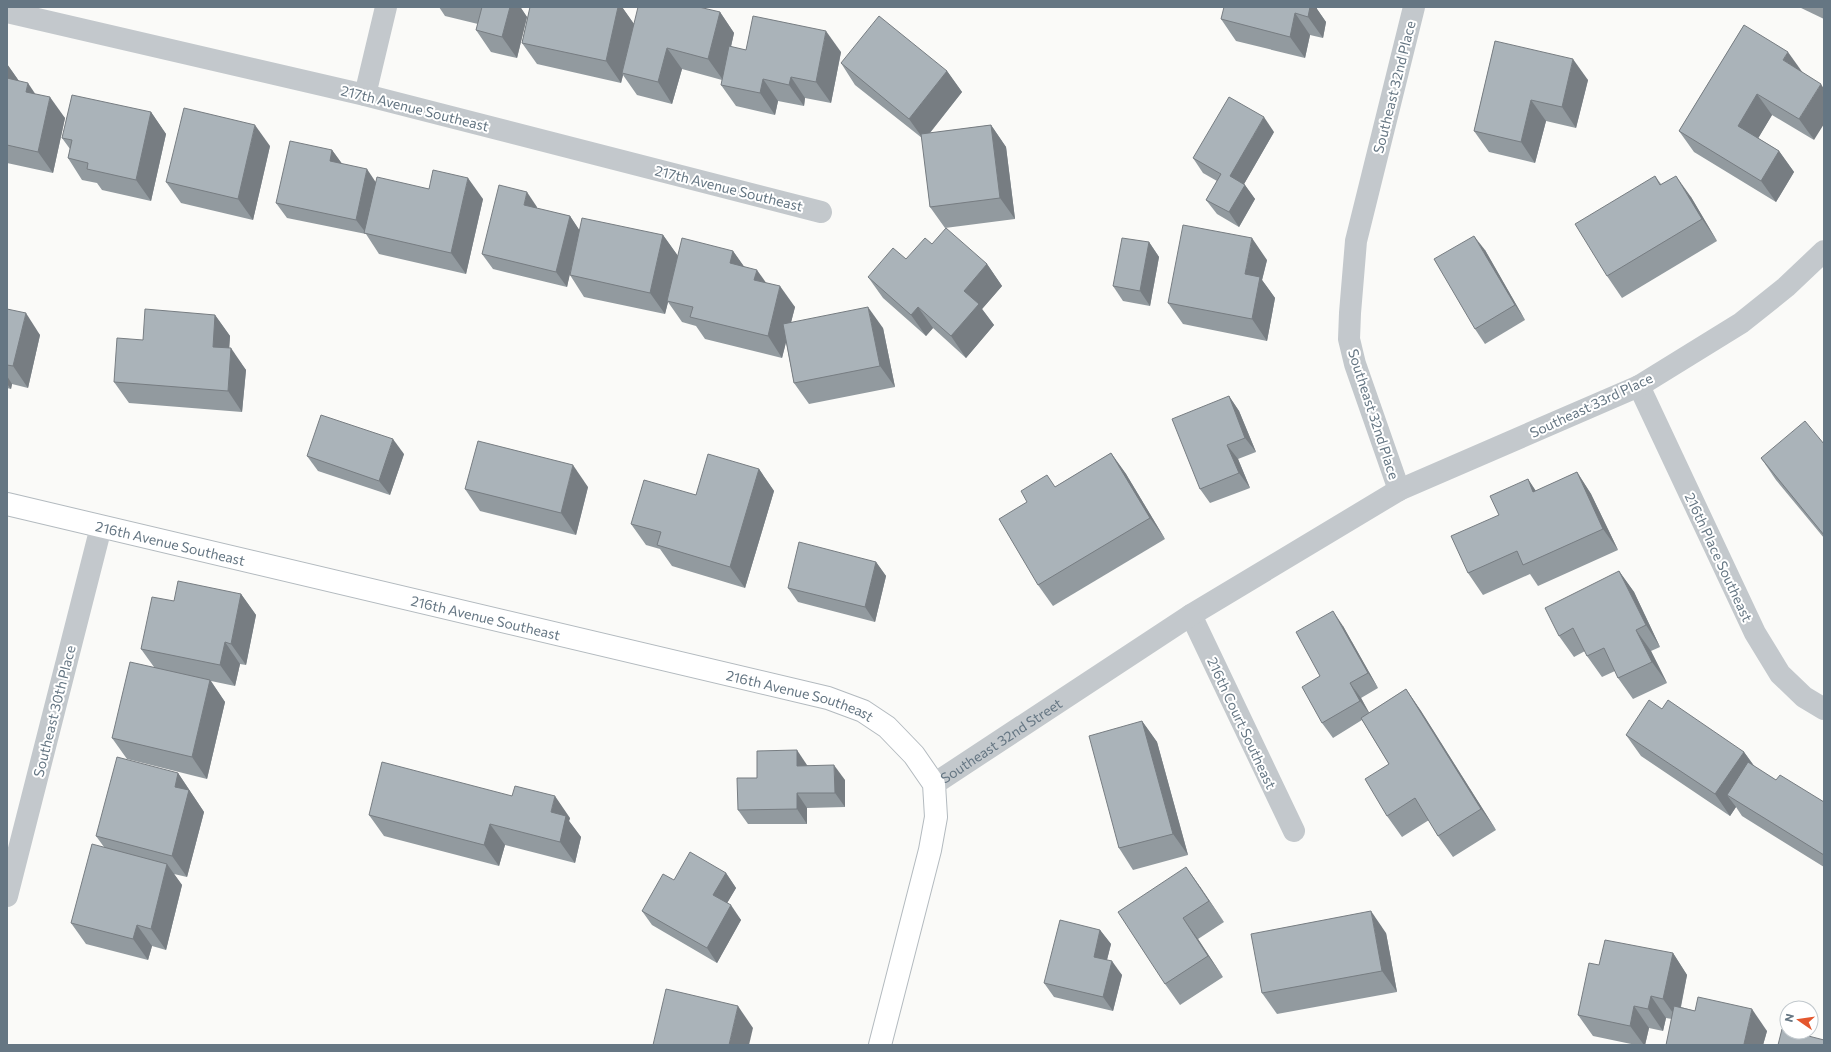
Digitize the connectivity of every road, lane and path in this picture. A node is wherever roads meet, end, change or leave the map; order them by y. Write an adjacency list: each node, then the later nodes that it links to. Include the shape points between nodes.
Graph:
1 (386, 7): 4 (street)
2 (1414, 7): 8 (street, Southeast 32nd Place, via 1356,241 1349,339 1355,364)
3 (7, 12): 4 (street, 217th Avenue Southeast)
4 (365, 96): 5 (street, 217th Avenue Southeast)
5 (821, 212)
6 (1824, 251): 7 (street, Southeast 33rd Place, via 1786,287 1741,323)
7 (1639, 386): 8 (street, Southeast 33rd Place); 12 (street, 216th Place Southeast, via 1755,633 1780,674 1804,697)
8 (1399, 490): 11 (street, Southeast 32nd Place)
9 (7, 504): 10 (street, 216th Avenue Southeast)
10 (102, 527): 13 (street, 216th Avenue Southeast, via 828,698 863,711 887,727 914,754); 15 (street, Southeast 30th Place)
11 (1191, 615): 13 (street, Southeast 32nd Street); 14 (street, 216th Court Southeast)
12 (1824, 709)
13 (934, 784): 16 (street, Southeast 32nd Street, via 936,818 930,850)
14 (1294, 831)
15 (7, 896)
16 (880, 1045)

